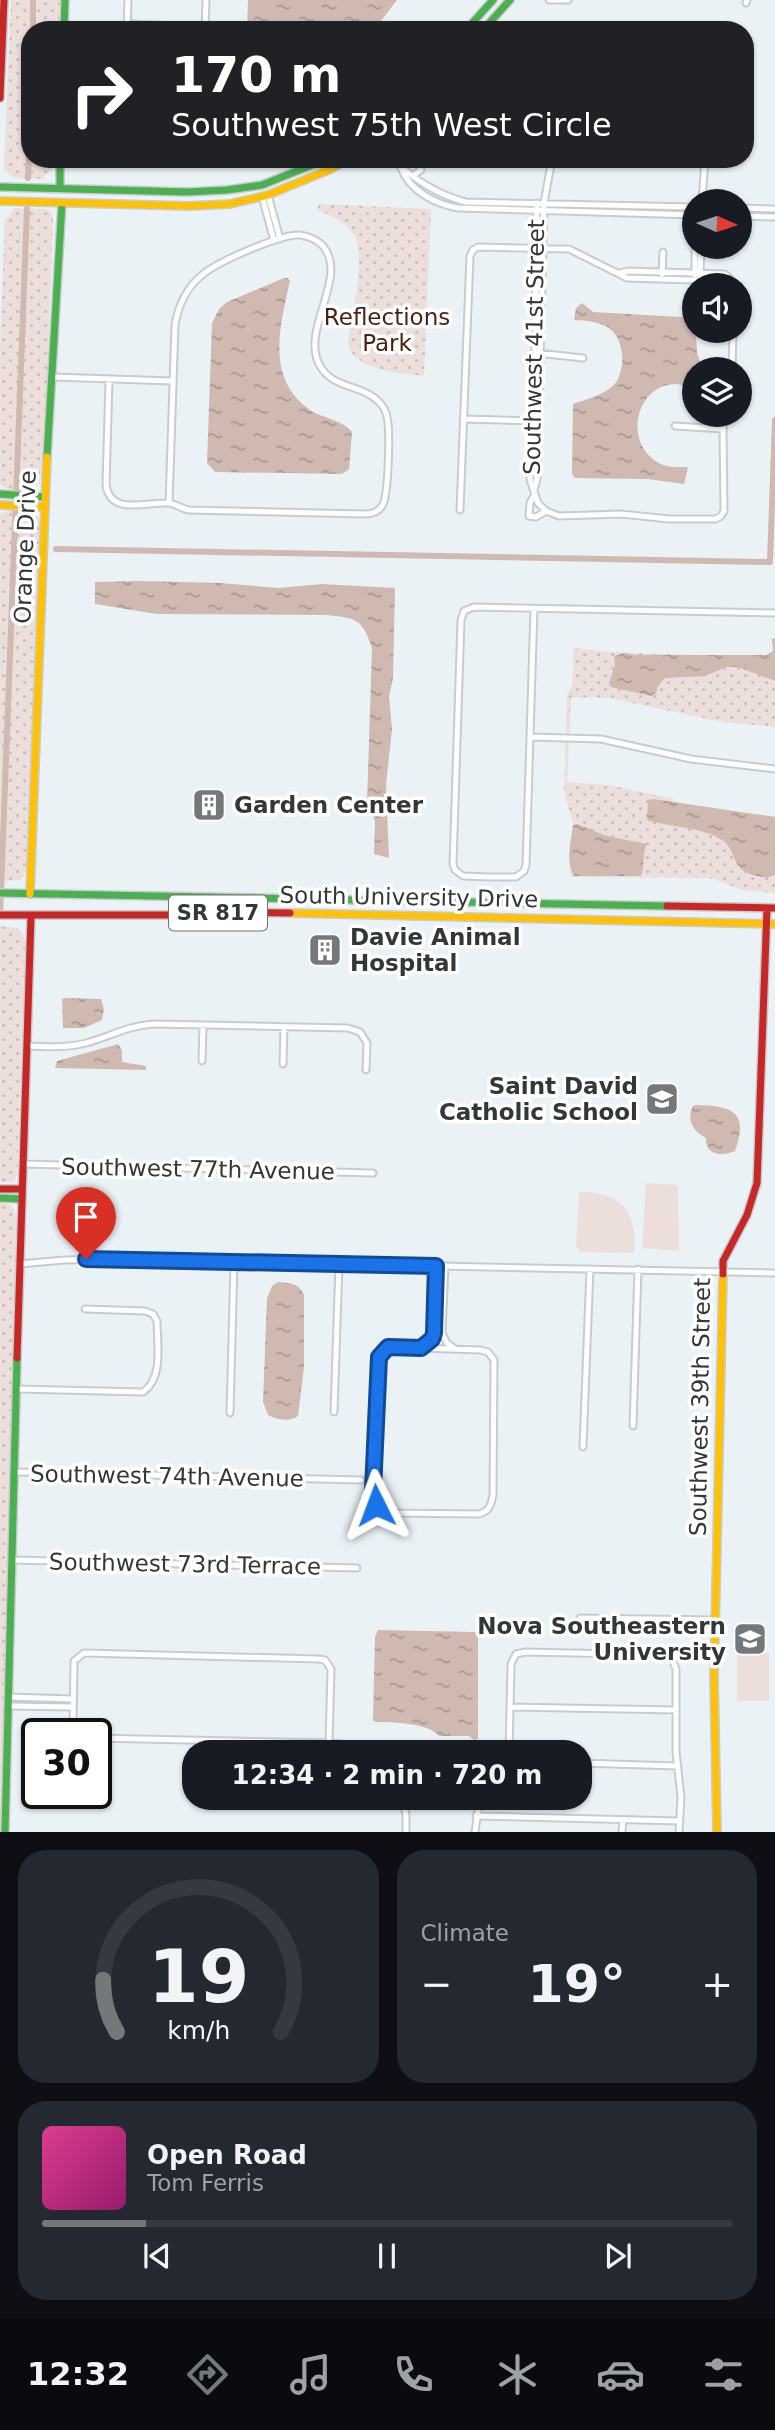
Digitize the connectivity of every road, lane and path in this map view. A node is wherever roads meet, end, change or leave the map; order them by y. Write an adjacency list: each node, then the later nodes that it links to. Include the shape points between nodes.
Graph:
1 (4, 0): 14 (street)
2 (65, 0): 9 (street)
3 (128, 0): 10 (street)
4 (206, 0): 11 (street)
5 (493, 0): 12 (street)
6 (510, 0): 13 (street)
7 (549, 0): 8 (street)
8 (568, 0)
9 (64, 21)
10 (127, 21)
11 (205, 21)
12 (475, 21)
13 (491, 21)
14 (0, 98)
15 (60, 168): 24 (street)
16 (304, 168): 26 (street, via 262,185)
17 (331, 168): 27 (street)
18 (401, 168): 22 (street); 36 (street, via 406,181 442,204 472,210)
19 (420, 168): 22 (street)
20 (550, 168): 31 (street, Southwest 41st Street)
21 (704, 168): 25 (street)
22 (413, 176): 30 (street, via 460,201)
23 (4, 187): 24 (street)
24 (60, 188): 26 (street)
25 (703, 189)
26 (222, 190): 32 (street)
27 (265, 195): 32 (street); 40 (street)
28 (4, 201): 29 (street)
29 (62, 203): 32 (street); 47 (street, Orange Drive)
30 (537, 203): 31 (street); 36 (street, Southwest 41st Street)
31 (544, 203): 33 (street); 36 (street, Southwest 41st Street)
32 (223, 204)
33 (682, 207)
34 (752, 208): 35 (street)
35 (775, 209)
36 (540, 212): 37 (street); 41 (street, Southwest 41st Street)
37 (682, 215)
38 (752, 216): 39 (street)
39 (775, 217)
40 (277, 240): 49 (street, via 211,268 195,281 174,325); 57 (street, via 304,236 323,247 330,261 314,340 316,358 330,378 371,396 385,410 384,503 364,514 189,510)
41 (540, 248): 43 (street, via 569,249 620,274); 45 (street, Southwest 41st Street); 50 (street, via 478,247 470,256)
42 (663, 252): 43 (street)
43 (662, 275): 44 (street)
44 (682, 276)
45 (538, 354): 46 (street); 51 (street, Southwest 41st Street)
46 (583, 358)
47 (53, 377): 48 (street); 56 (street, Orange Drive)
48 (109, 380): 49 (street); 57 (street, via 108,495 127,505)
49 (172, 381): 57 (street)
50 (463, 419): 51 (street); 60 (street)
51 (535, 421): 54 (street, Southwest 41st Street)
52 (675, 426): 53 (street)
53 (723, 429): 61 (street, via 724,510 716,519 559,516)
54 (534, 492): 61 (street, Southwest 41st Street); 61 (street, via 529,516)
55 (0, 494): 56 (street)
56 (45, 497): 59 (street, Orange Drive)
57 (169, 503)
58 (0, 505): 59 (street)
59 (45, 507): 67 (street, Orange Drive)
60 (460, 510)
61 (546, 511)
62 (534, 608): 63 (street); 64 (street); 64 (street, via 474,607 464,611 461,620 453,864 463,876 516,877 524,871)
63 (775, 613)
64 (531, 737): 65 (street, via 601,739 691,759)
65 (775, 769)
66 (0, 893): 67 (street, South University Drive / SR 817)
67 (30, 894): 68 (street, South University Drive / SR 817)
68 (423, 900): 69 (street, South University Drive / SR 817); 73 (street)
69 (561, 903): 70 (street, South University Drive / SR 817); 74 (street)
70 (771, 908): 75 (street, Southwest 39th Street)
71 (0, 915): 72 (street, South University Drive / SR 817)
72 (31, 916): 73 (street, South University Drive / SR 817, via 225,912); 78 (street)
73 (422, 916): 74 (street, South University Drive / SR 817)
74 (560, 919): 75 (street, South University Drive / SR 817)
75 (771, 923): 95 (street, Southwest 39th Street, via 756,1192 750,1214 726,1254)
76 (203, 1026): 77 (street); 78 (street, via 135,1025 83,1044); 79 (street)
77 (284, 1027): 80 (street); 81 (street, via 360,1032 367,1043)
78 (26, 1046): 82 (street)
79 (202, 1062)
80 (283, 1064)
81 (366, 1070)
82 (22, 1164): 83 (street, Southwest 77th Avenue); 85 (street)
83 (373, 1173)
84 (0, 1189): 85 (street)
85 (21, 1189): 87 (street)
86 (0, 1198): 87 (street)
87 (21, 1199): 89 (street)
88 (234, 1262): 89 (street, via 86,1259); 90 (street); 102 (street)
89 (20, 1264): 100 (street)
90 (339, 1264): 91 (street); 101 (street)
91 (436, 1266): 92 (street); 98 (street, via 434,1333)
92 (444, 1266): 93 (street); 99 (street, via 442,1333)
93 (590, 1269): 94 (street); 104 (street)
94 (638, 1269): 95 (street); 103 (street)
95 (723, 1271): 96 (street); 110 (street, Southwest 39th Street)
96 (775, 1273)
97 (85, 1310): 100 (street, via 153,1314 157,1321 156,1374 151,1387 143,1392)
98 (421, 1348): 99 (street); 99 (street, via 388,1347 379,1357 373,1490 376,1505 390,1513 479,1514 491,1505 496,1364 483,1350)
99 (455, 1349)
100 (18, 1389): 105 (street)
101 (334, 1412)
102 (230, 1413)
103 (632, 1426)
104 (583, 1447)
105 (15, 1472): 106 (street, Southwest 74th Avenue); 107 (street)
106 (361, 1480)
107 (12, 1560): 108 (street, Southwest 73rd Terrace); 112 (street)
108 (357, 1568)
109 (580, 1618): 110 (street)
110 (715, 1620): 133 (street, Southwest 39th Street)
111 (73, 1699): 112 (street); 113 (street); 119 (street, via 74,1661 84,1654 318,1659 331,1669)
112 (9, 1701): 113 (street); 128 (street)
113 (73, 1707): 116 (street)
114 (510, 1707): 115 (street); 115 (street, via 511,1664 516,1654 526,1652 663,1655 672,1659 676,1669); 120 (street)
115 (675, 1710): 122 (street)
116 (74, 1718)
117 (112, 1738): 118 (street)
118 (189, 1740)
119 (329, 1740)
120 (509, 1740)
121 (592, 1763): 122 (street)
122 (678, 1766): 127 (street)
123 (405, 1810): 129 (street)
124 (477, 1810): 125 (street)
125 (476, 1816): 126 (street); 130 (street)
126 (623, 1820): 127 (street); 131 (street)
127 (679, 1821): 132 (street)
128 (5, 1832)
129 (406, 1832)
130 (475, 1832)
131 (622, 1832)
132 (679, 1832)
133 (717, 1832)

